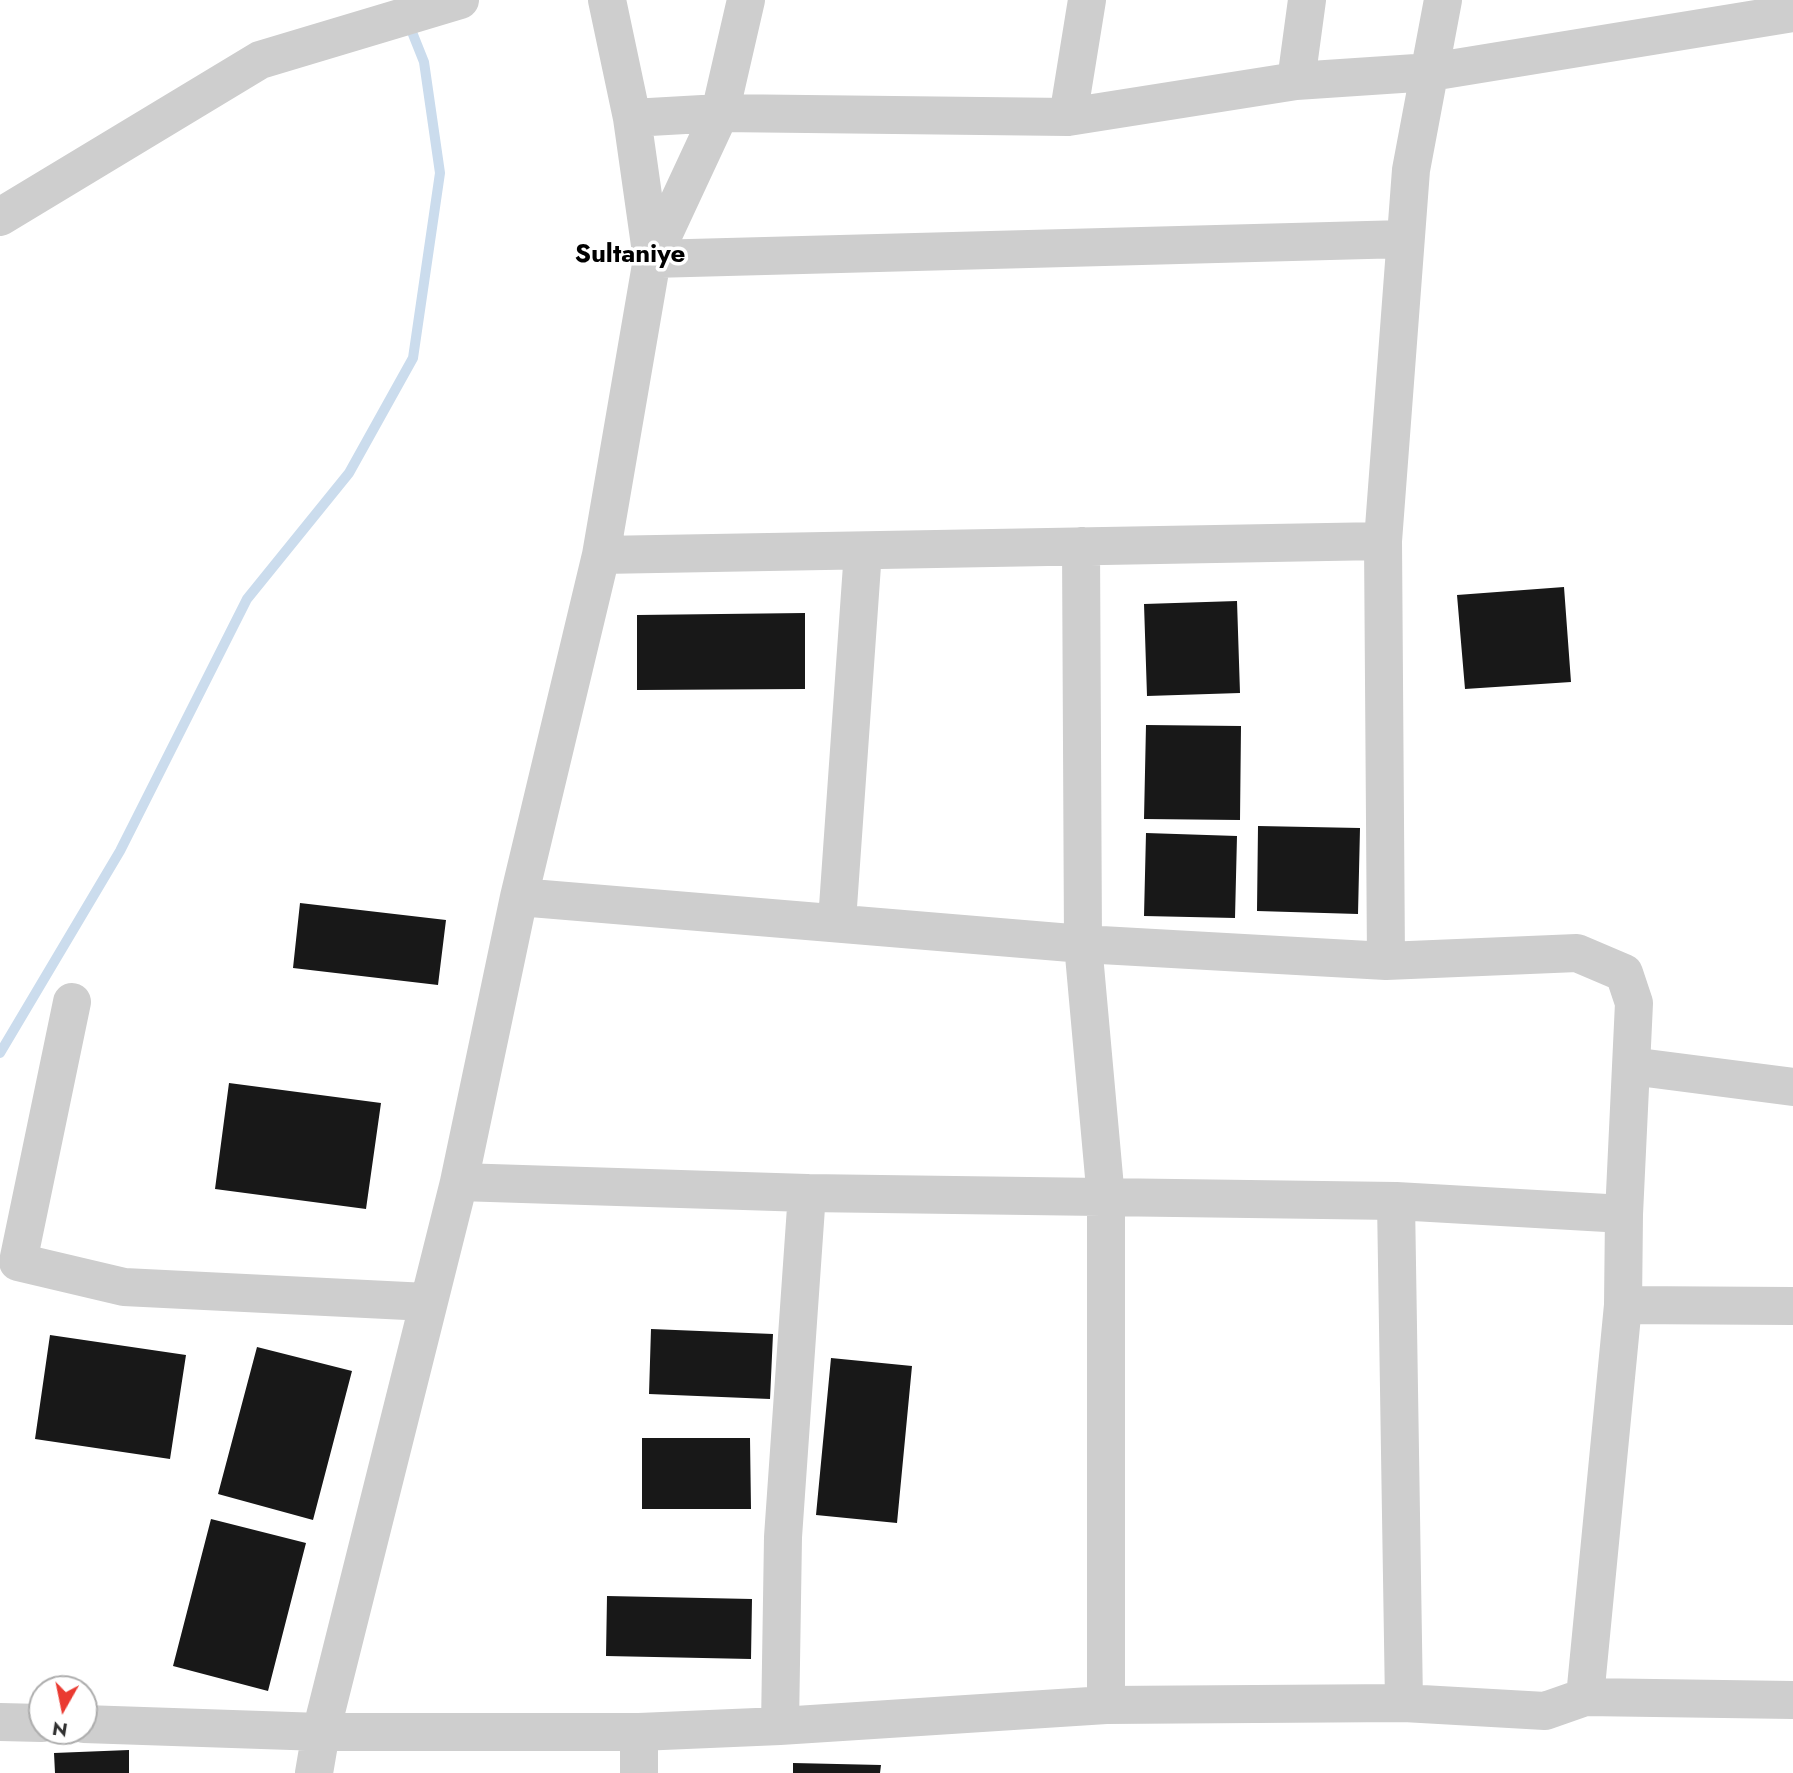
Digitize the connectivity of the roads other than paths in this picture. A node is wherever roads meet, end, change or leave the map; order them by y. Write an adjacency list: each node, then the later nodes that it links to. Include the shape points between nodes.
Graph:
1 (607, 0): 12 (street)
2 (746, 0): 10 (street)
3 (1087, 0): 11 (street)
4 (1307, 0): 9 (street)
5 (1443, 0): 8 (street)
6 (444, 5): 13 (street, via 260,60)
7 (1793, 13): 8 (street)
8 (1431, 72): 9 (street); 14 (street, via 1411,170)
9 (1296, 81): 11 (street)
10 (720, 113): 11 (street); 12 (street); 15 (street)
11 (1068, 117)
12 (632, 118): 15 (street)
13 (0, 217)
14 (1405, 239): 15 (street); 16 (street)
15 (652, 259): 19 (street)
16 (1383, 541): 17 (street); 23 (street)
17 (1081, 546): 18 (street); 22 (street)
18 (863, 551): 19 (street); 21 (street)
19 (601, 555): 20 (street)
20 (519, 897): 21 (street); 27 (street)
21 (837, 921): 22 (street)
22 (1083, 944): 23 (street); 29 (street)
23 (1386, 961): 25 (street, via 1577,953 1601,963 1624,973 1634,1003)
24 (72, 1002): 32 (street, via 18,1262 124,1287)
25 (1631, 1066): 26 (street); 31 (street)
26 (1793, 1087)
27 (459, 1181): 28 (street); 32 (street)
28 (807, 1193): 29 (street); 42 (street, via 783,1537)
29 (1106, 1199): 30 (street); 38 (street)
30 (1396, 1200): 31 (street); 37 (street)
31 (1624, 1214): 33 (street)
32 (427, 1302): 43 (street)
33 (1623, 1304): 34 (street); 35 (street)
34 (1793, 1306)
35 (1585, 1697): 36 (street); 37 (street, via 1545,1711)
36 (1793, 1700)
37 (1404, 1703): 38 (street)
38 (1106, 1705): 42 (street)
39 (0, 1722): 40 (street)
40 (28, 1723)
41 (98, 1724): 43 (street)
42 (780, 1726): 44 (street)
43 (320, 1732): 44 (street); 45 (street)
44 (639, 1732): 46 (street)
45 (314, 1773)
46 (639, 1773)

